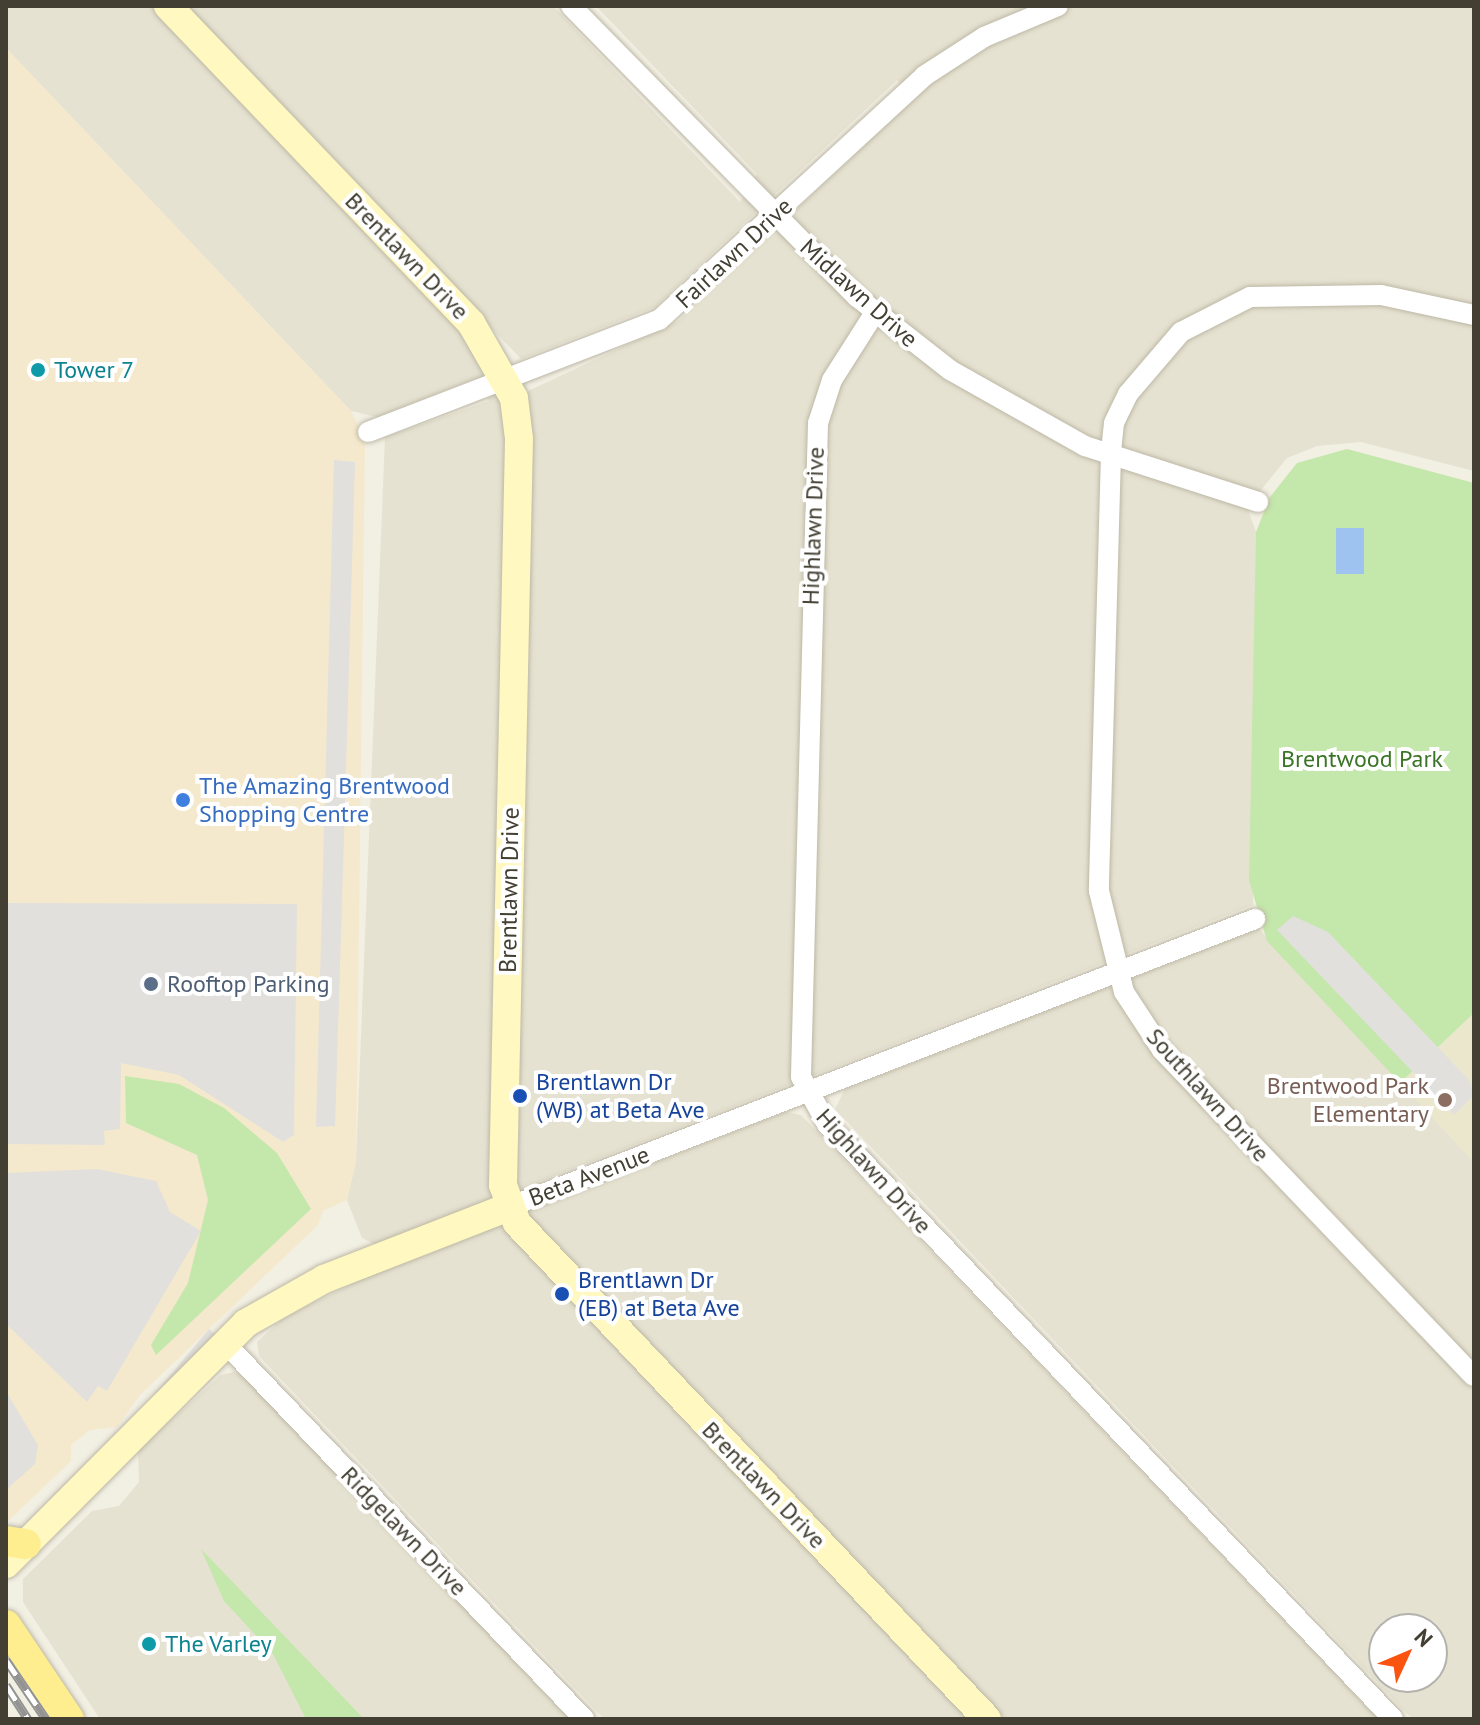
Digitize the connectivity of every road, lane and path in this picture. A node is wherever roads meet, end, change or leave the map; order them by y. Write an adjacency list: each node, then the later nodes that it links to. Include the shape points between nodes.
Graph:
1 (168, 6): 7 (street, Brentlawn Drive, via 471,323)
2 (571, 6): 4 (street, Midlawn Drive)
3 (1058, 6): 4 (street, Fairlawn Drive, via 984,37 924,76)
4 (774, 217): 5 (street, Midlawn Drive); 7 (street, Fairlawn Drive, via 659,320)
5 (874, 314): 9 (street, Midlawn Drive, via 1043,426); 13 (street, Highlawn Drive, via 832,380 818,423 800,1067)
6 (1474, 315): 9 (street, Southlawn Drive, via 1381,295 1302,292 1238,302 1181,332 1151,362 1114,423)
7 (507, 381): 8 (street, Fairlawn Drive); 14 (street, Brentlawn Drive, via 519,439 503,1185)
8 (368, 432)
9 (1111, 454): 10 (street, Midlawn Drive); 12 (street, Southlawn Drive, via 1099,891)
10 (1258, 502)
11 (1255, 919): 12 (street, Beta Avenue)
12 (1116, 973): 13 (street, Beta Avenue); 16 (street, Southlawn Drive, via 1162,1050)
13 (806, 1091): 14 (street, Beta Avenue); 22 (street, Highlawn Drive, via 827,1124)
14 (509, 1207): 15 (street, Beta Avenue, via 324,1279 266,1309); 21 (street, Brentlawn Drive, via 525,1233)
15 (225, 1343): 17 (street, Beta Avenue); 20 (street, Ridgelawn Drive)
16 (1474, 1376)
17 (13, 1550)
18 (6, 1625): 19 (main road)
19 (69, 1719)
20 (584, 1719)
21 (987, 1719)
22 (1393, 1719)

